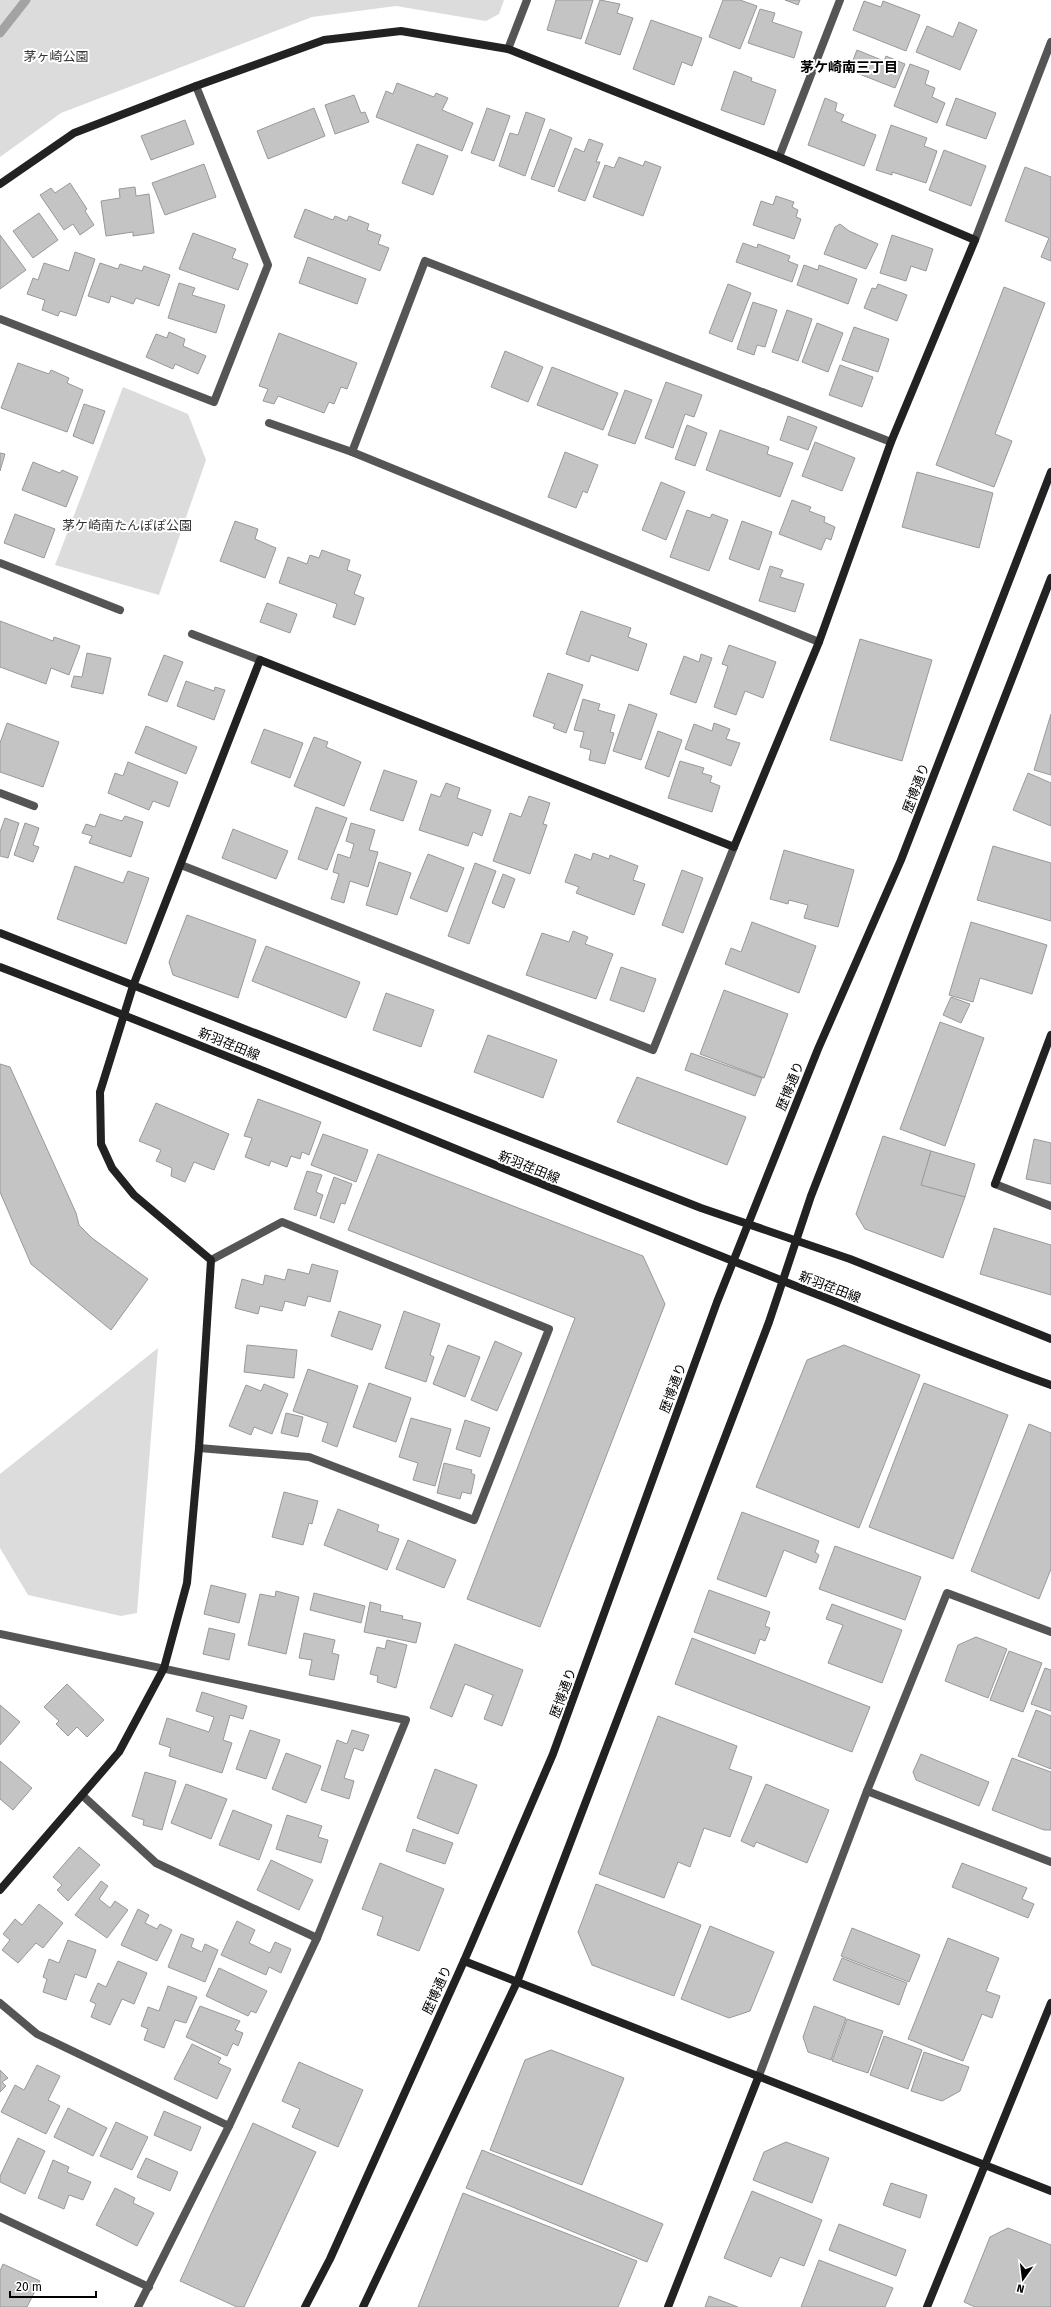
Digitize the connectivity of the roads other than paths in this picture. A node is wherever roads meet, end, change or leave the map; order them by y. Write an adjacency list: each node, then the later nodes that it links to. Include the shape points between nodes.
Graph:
1 (527, 0): 4 (street)
2 (840, 0): 6 (street)
3 (1051, 42): 8 (street)
4 (508, 48): 5 (street, via 401,31 324,40); 6 (street)
5 (196, 86): 7 (street, via 74,133); 9 (street, via 268,265 214,402)
6 (779, 157): 8 (street)
7 (0, 184)
8 (975, 240): 11 (street)
9 (0, 319)
10 (270, 423): 12 (street)
11 (891, 442): 12 (street, via 425,261); 18 (street)
12 (352, 452): 18 (street)
13 (1051, 472): 30 (street, 歴博通り, via 901,860 818,1049)
14 (0, 563): 16 (street)
15 (1051, 578): 31 (street, via 811,1196)
16 (120, 610)
17 (192, 634): 19 (street)
18 (819, 642): 22 (street)
19 (260, 660): 22 (street); 23 (street)
20 (0, 793): 21 (street)
21 (34, 806)
22 (734, 847): 23 (street, via 653,1050)
23 (181, 865): 26 (street)
24 (0, 933): 26 (street, 新羽荏田線)
25 (0, 967): 27 (street, 新羽荏田線)
26 (134, 986): 27 (street); 30 (street, 新羽荏田線, via 701,1208)
27 (123, 1014): 32 (street, via 100,1092 101,1144 112,1168 134,1195); 33 (street, 新羽荏田線)
28 (1051, 1035): 29 (street, via 995,1184)
29 (1051, 1206)
30 (748, 1224): 31 (street, 新羽荏田線); 33 (street, 歴博通り)
31 (797, 1240): 34 (street); 35 (street, 新羽荏田線)
32 (211, 1260): 37 (street); 37 (street, via 282,1222 549,1329 474,1520 310,1457)
33 (733, 1262): 34 (street, 新羽荏田線); 46 (street, 歴博通り, via 553,1754)
34 (783, 1282): 36 (street, 新羽荏田線); 47 (street)
35 (1051, 1339)
36 (1051, 1386)
37 (198, 1448): 40 (street, via 187,1583)
38 (1051, 1632): 41 (street, via 947,1593)
39 (0, 1634): 40 (street)
40 (164, 1668): 42 (street, via 119,1752); 45 (street, via 406,1720)
41 (867, 1791): 43 (street); 50 (street)
42 (82, 1795): 44 (street); 45 (street, via 156,1863)
43 (1051, 1862)
44 (0, 1890)
45 (317, 1938): 51 (street)
46 (464, 1962): 47 (street); 57 (street, 歴博通り, via 330,2259)
47 (517, 1982): 50 (street); 58 (street)
48 (1051, 2003): 52 (street)
49 (0, 2004): 51 (street, via 37,2034)
50 (758, 2078): 52 (street); 59 (street)
51 (229, 2126): 55 (street)
52 (985, 2167): 53 (street); 60 (street)
53 (1051, 2191)
54 (0, 2217): 55 (street)
55 (149, 2287): 56 (street)
56 (138, 2307)
57 (305, 2307)
58 (363, 2307)
59 (668, 2307)
60 (927, 2307)

